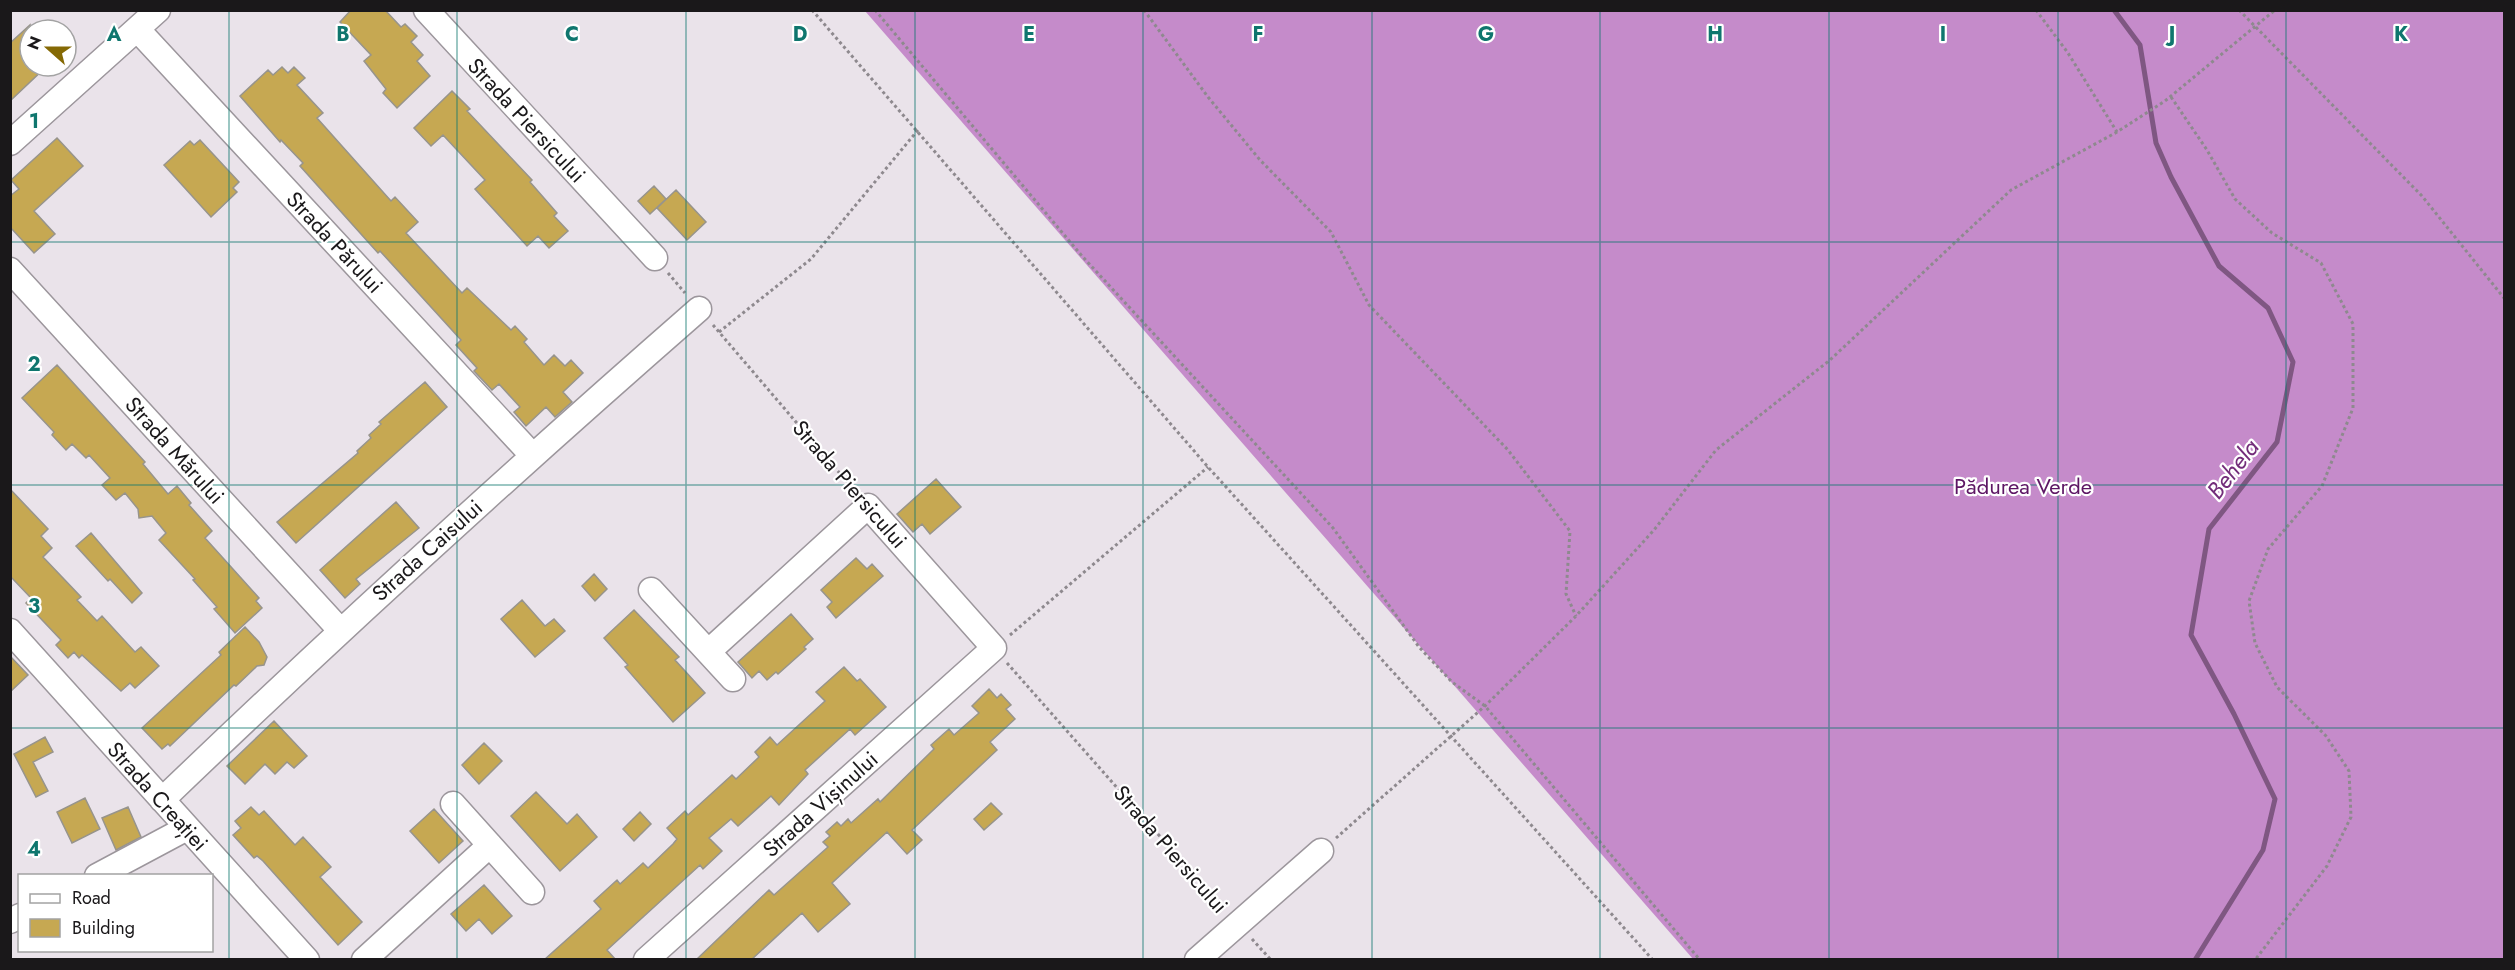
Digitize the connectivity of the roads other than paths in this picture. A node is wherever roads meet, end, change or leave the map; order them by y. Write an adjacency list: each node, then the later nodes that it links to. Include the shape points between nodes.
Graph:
1 (158, 10): 3 (street)
2 (426, 10): 5 (street, Strada Piersicului)
3 (137, 29): 4 (street); 8 (street, Strada Părului)
4 (10, 143)
5 (655, 258)
6 (10, 270): 10 (street, Strada Mărului)
7 (699, 309): 8 (street, Strada Caisului)
8 (532, 455): 10 (street, Strada Caisului)
9 (651, 590): 13 (street)
10 (339, 630): 15 (street, Strada Caisului)
11 (10, 631): 15 (street, Strada Creației)
12 (994, 648): 13 (street, Strada Piersicului, via 868,506); 24 (street, Strada Vișinului)
13 (708, 652): 14 (street)
14 (733, 679)
15 (162, 800): 17 (street, Strada Creației)
16 (453, 804): 18 (street)
17 (186, 828): 20 (street); 22 (street, Strada Creației)
18 (490, 845): 21 (street); 23 (street)
19 (1321, 850): 25 (street)
20 (101, 874)
21 (532, 892)
22 (307, 960)
23 (364, 960)
24 (646, 960)
25 (1197, 960)

